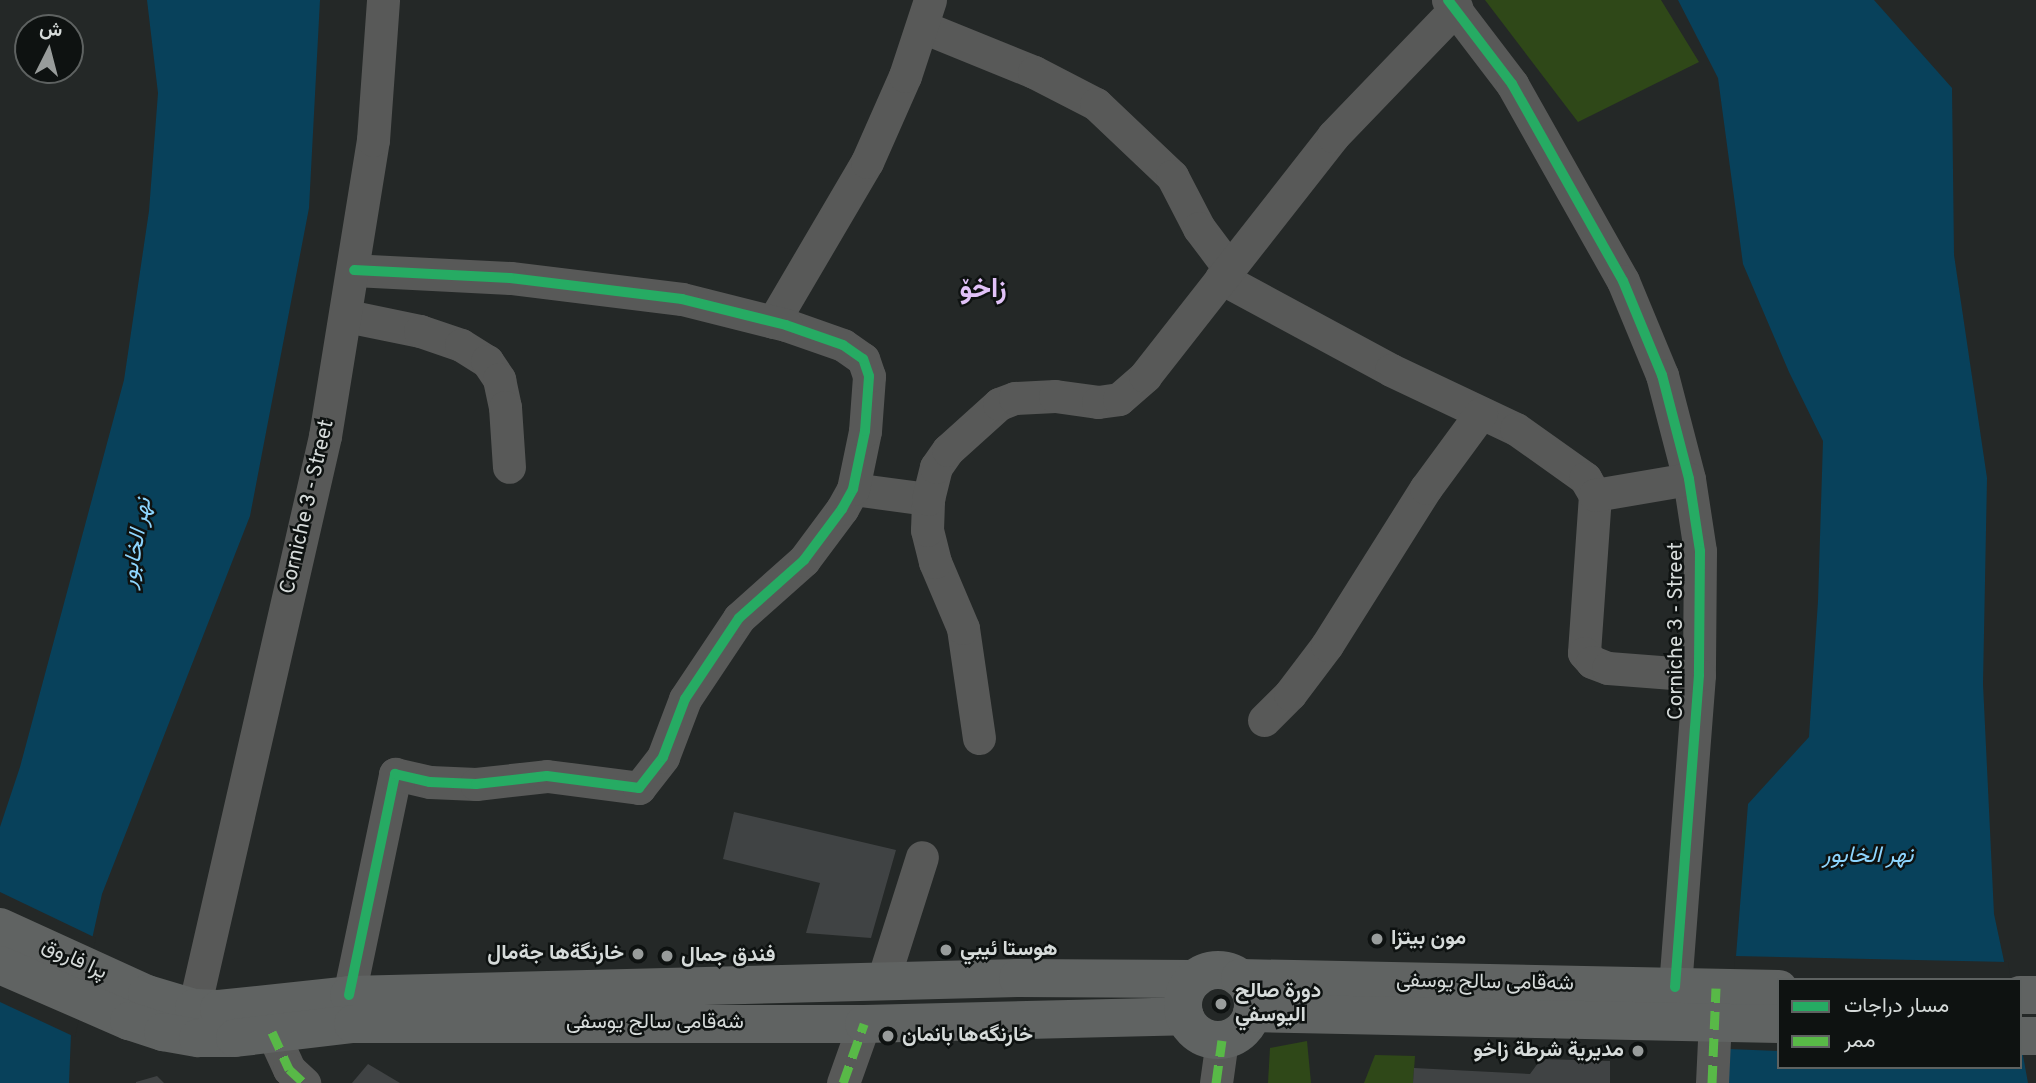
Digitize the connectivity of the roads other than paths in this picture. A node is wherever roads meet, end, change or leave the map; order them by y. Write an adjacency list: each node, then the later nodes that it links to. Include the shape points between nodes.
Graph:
1 (383, 0): 4 (street, Corniche 3 - Street, via 373,140)
2 (1452, 4): 5 (street, via 1333,136); 10 (street, Corniche 3 - Street, via 1512,84 1623,281 1662,375)
3 (927, 14): 5 (street, via 1096,104 1172,176); 7 (street, via 867,162)
4 (354, 270): 6 (street, Corniche 3 - Street); 7 (street, via 510,278 670,297)
5 (1225, 273): 8 (street, via 1391,370); 13 (street, via 1145,376 1119,399 1098,402 1055,396 1015,398 999,404 948,450 936,467)
6 (347, 316): 9 (street, via 420,331 461,345 486,361 499,379); 28 (street, Corniche 3 - Street, via 322,450)
7 (773, 322): 11 (street, via 843,345 863,359 869,376)
8 (1481, 413): 12 (street, via 1516,429 1586,478); 15 (street, via 1426,488 1327,645)
9 (509, 467)
10 (1689, 479): 12 (street); 14 (street, Corniche 3 - Street, via 1700,551)
11 (853, 489): 13 (street); 24 (street, via 804,560 739,618 685,699 663,757 639,788 547,776 476,785 395,774)
12 (1595, 495): 14 (street, via 1584,653 1608,668)
13 (928, 499): 16 (street, via 927,530 935,562 963,628)
14 (1699, 675): 22 (street, Corniche 3 - Street)
15 (1264, 720)
16 (979, 738)
17 (922, 857): 21 (street)
18 (0, 926): 27 (main road, پرا فاروق)
19 (0, 965): 27 (main road, پرا فاروق)
20 (1195, 979): 21 (main road, شەقامی سالح یوسفی); 25 (main road, via 1222,970); 29 (main road, via 1185,992)
21 (882, 983): 24 (main road, شەقامی سالح یوسفی)
22 (1675, 987): 25 (main road, شەقامی سالح یوسفی); 26 (main road, شەقامی سالح یوسفی)
23 (1777, 990): 26 (main road)
24 (349, 995): 28 (main road, شەقامی سالح یوسفی)
25 (1246, 995): 26 (main road, شەقامی سالح یوسفی); 33 (main road, via 1242,1031)
26 (1722, 1005): 30 (main road); 37 (street)
27 (138, 1008): 28 (main road, شەقامی سالح یوسفی); 32 (main road, شەقامی سالح یوسفی, via 163,1032 198,1038)
28 (194, 1008)
29 (1185, 1016): 31 (main road, شەقامی سالح یوسفی); 33 (main road, via 1203,1037)
30 (1777, 1023)
31 (864, 1024): 32 (main road, شەقامی سالح یوسفی, via 353,1024); 35 (street)
32 (272, 1032): 34 (street, via 289,1069)
33 (1222, 1040): 36 (street)
34 (304, 1083)
35 (843, 1083)
36 (1216, 1083)
37 (1712, 1083)

